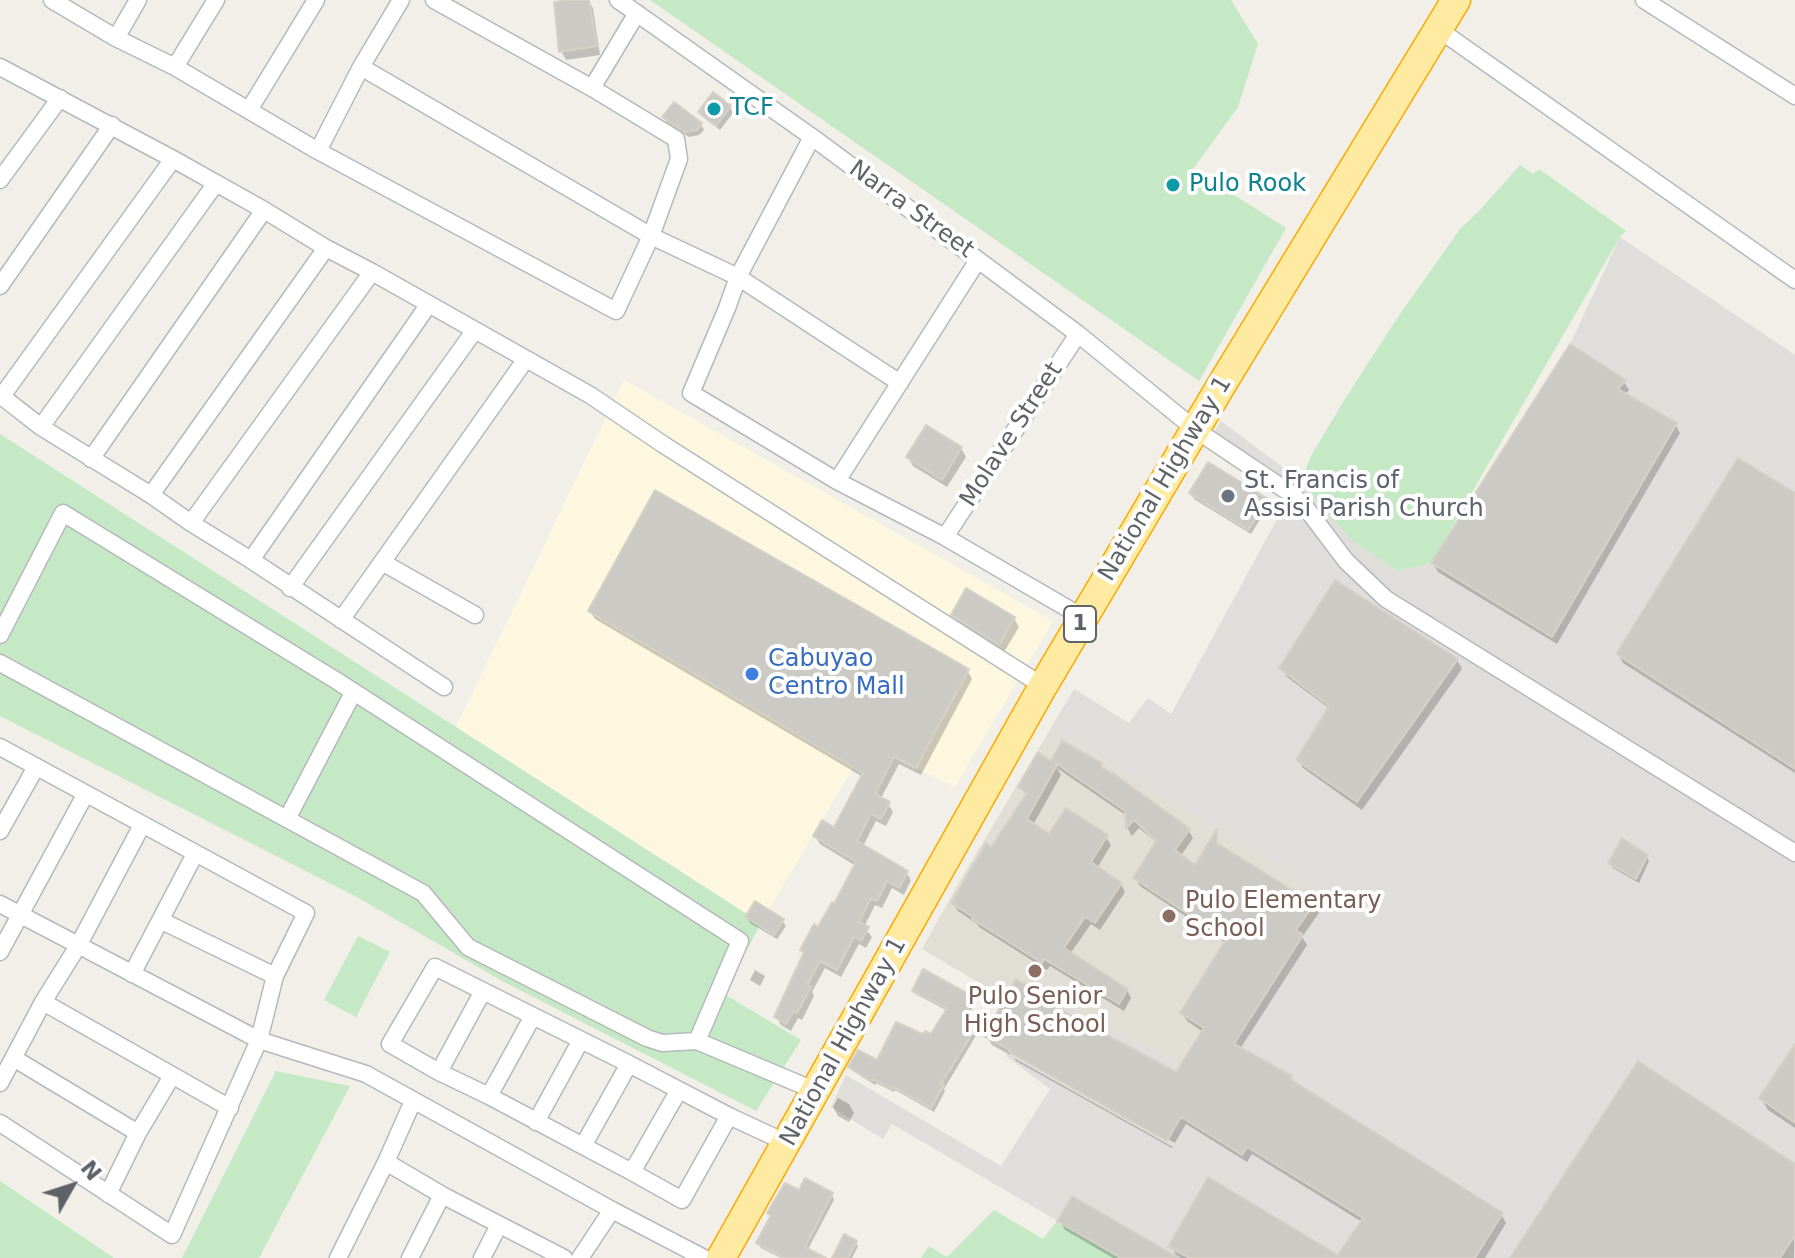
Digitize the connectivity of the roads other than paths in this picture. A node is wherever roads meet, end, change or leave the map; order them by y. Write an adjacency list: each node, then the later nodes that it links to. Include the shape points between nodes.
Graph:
1 (52, 0): 12 (street)
2 (138, 0): 12 (street)
3 (216, 0): 13 (street)
4 (316, 0): 19 (street)
5 (401, 0): 14 (street)
6 (434, 0): 16 (street)
7 (618, 0): 10 (street, Narra Street)
8 (1456, 0): 11 (highway, National Highway 1 / 1)
9 (1644, 0): 17 (street)
10 (637, 13): 16 (street); 21 (street, Narra Street)
11 (1438, 29): 32 (street); 41 (highway, National Highway 1 / 1)
12 (116, 38): 13 (street)
13 (175, 67): 19 (street)
14 (361, 67): 22 (street); 27 (street)
15 (1, 70): 18 (street)
16 (592, 88): 27 (street, via 676,139 679,159)
17 (1795, 96)
18 (60, 98): 20 (street); 24 (street)
19 (249, 110): 22 (street)
20 (112, 125): 23 (street); 33 (street)
21 (812, 137): 29 (street, Narra Street); 31 (street)
22 (318, 151): 27 (street, via 616,311)
23 (173, 159): 25 (street); 39 (street)
24 (0, 180)
25 (216, 183): 26 (street); 40 (street)
26 (264, 210): 28 (street); 42 (street)
27 (651, 236): 31 (street)
28 (326, 248): 30 (street); 44 (street)
29 (978, 260): 36 (street, Narra Street); 38 (street)
30 (372, 272): 34 (street); 45 (street)
31 (738, 277): 38 (street); 43 (street, via 691,393)
32 (1795, 280)
33 (0, 286)
34 (429, 304): 35 (street); 47 (street)
35 (475, 330): 37 (street); 49 (street)
36 (1078, 334): 41 (street, Narra Street); 46 (street, Molave Street)
37 (526, 359): 48 (street); 55 (street)
38 (900, 383): 43 (street)
39 (1, 396): 40 (street)
40 (41, 427): 42 (street)
41 (1196, 430): 51 (highway, National Highway 1 / 1); 64 (street, Narra Street, via 1303,504 1346,561 1386,599)
42 (91, 459): 44 (street)
43 (837, 481): 46 (street)
44 (151, 495): 45 (street)
45 (191, 523): 47 (street)
46 (945, 537): 51 (street)
47 (251, 560): 49 (street)
48 (382, 562): 50 (street); 52 (street)
49 (290, 588): 52 (street)
50 (475, 615)
51 (1084, 618): 55 (highway, National Highway 1 / 1)
52 (341, 620): 56 (street)
53 (0, 635): 57 (street, via 63,513)
54 (0, 663): 61 (street)
55 (1043, 686): 85 (highway, National Highway 1 / 1)
56 (444, 687)
57 (353, 693): 61 (street); 78 (street, via 740,941)
58 (0, 747): 59 (street)
59 (36, 767): 60 (street); 63 (street)
60 (85, 795): 62 (street); 67 (street)
61 (287, 819): 78 (street, via 423,893 468,947 647,1038 662,1043)
62 (142, 825): 65 (street); 69 (street)
63 (0, 831)
64 (1795, 853)
65 (195, 854): 68 (street); 72 (street, via 306,913)
66 (0, 904): 67 (street)
67 (20, 915): 69 (street); 70 (street)
68 (162, 921): 71 (street); 72 (street)
69 (78, 946): 71 (street); 74 (street)
70 (0, 952)
71 (132, 974): 76 (street)
72 (275, 976): 76 (street)
73 (483, 991): 75 (street); 81 (street); 81 (street, via 435,967 390,1044)
74 (43, 1002): 79 (street); 82 (street)
75 (533, 1016): 77 (street); 86 (street)
76 (259, 1040): 87 (street, via 366,1074); 88 (street)
77 (581, 1040): 80 (street); 90 (street)
78 (697, 1041): 85 (street)
79 (15, 1059): 83 (street); 92 (street)
80 (629, 1064): 84 (street); 94 (street)
81 (439, 1072): 86 (street)
82 (172, 1076): 88 (street); 92 (street)
83 (0, 1083)
84 (679, 1090): 89 (street); 96 (street)
85 (816, 1091): 93 (highway, National Highway 1 / 1)
86 (489, 1096): 90 (street)
87 (413, 1101): 95 (street); 99 (street)
88 (230, 1108): 97 (street, via 172,1235)
89 (729, 1116): 93 (street); 96 (street, via 682,1200)
90 (536, 1122): 94 (street)
91 (0, 1123): 97 (street)
92 (138, 1133): 97 (street)
93 (787, 1143): 101 (highway, National Highway 1 / 1)
94 (583, 1146): 96 (street)
95 (386, 1162): 98 (street); 102 (street)
96 (632, 1172)
97 (108, 1194)
98 (442, 1195): 100 (street); 103 (street)
99 (612, 1210): 101 (street); 106 (street)
100 (499, 1225): 104 (street); 105 (street)
101 (720, 1257)
102 (338, 1258)
103 (410, 1258)
104 (482, 1258)
105 (564, 1258)
106 (580, 1258)

